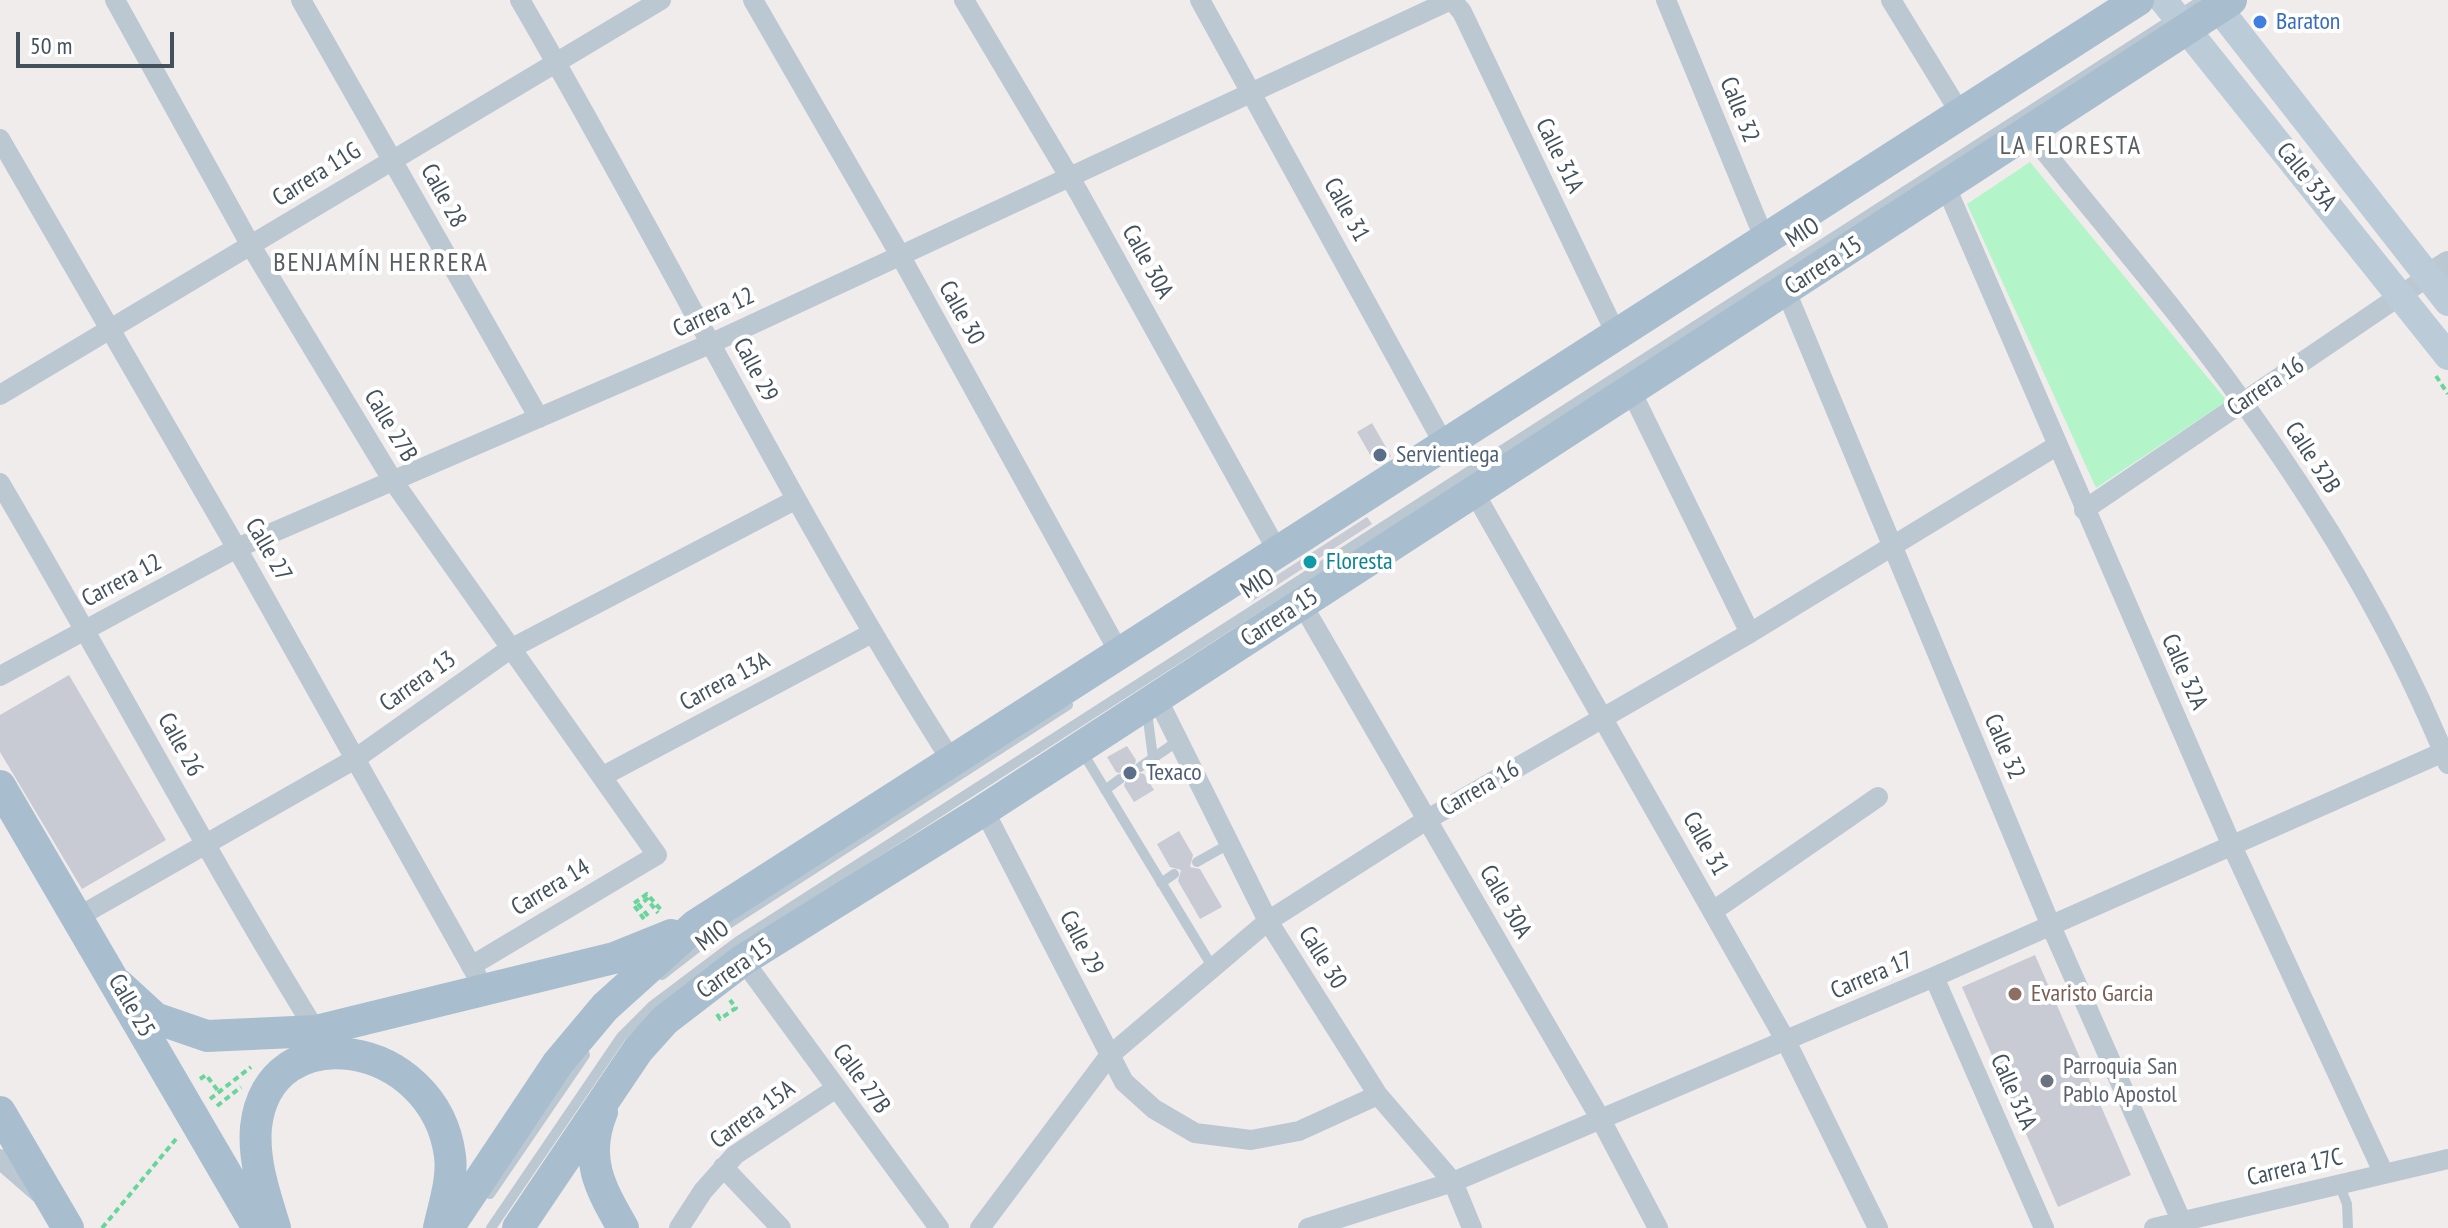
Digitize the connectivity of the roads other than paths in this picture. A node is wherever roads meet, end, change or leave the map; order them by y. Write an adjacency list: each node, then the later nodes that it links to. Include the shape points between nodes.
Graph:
1 (115, 0): 22 (street, Calle 27B)
2 (301, 0): 18 (street, Calle 28)
3 (520, 0): 13 (street, Calle 29)
4 (661, 0): 13 (street, Carrera 11G)
5 (753, 0): 23 (street, Calle 30)
6 (964, 0): 19 (street, Calle 30A)
7 (1200, 0): 14 (street, Calle 31)
8 (1452, 0): 14 (street, Carrera 12); 29 (street, Calle 31A)
9 (1666, 0): 21 (street, Calle 32)
10 (1891, 0): 15 (street)
11 (2216, 2): 12 (main road, Carrera 15); 24 (main road, Calle 33A)
12 (2163, 9): 15 (main road, Carrera 15); 16 (main road, Carrera 15); 26 (main road, Calle 33A); 112 (lane, MIO, via 737,942 652,1006 621,1037)
13 (556, 61): 18 (street, Carrera 11G); 30 (street, Calle 29)
14 (1252, 92): 19 (street, Carrera 12); 37 (street, Calle 31)
15 (1968, 121): 21 (main road, Carrera 15)
16 (2030, 133): 20 (main road, Carrera 15); 34 (street, Calle 32B)
17 (0, 139): 28 (street, Calle 27)
18 (392, 159): 22 (street, Carrera 11G); 35 (street, Calle 28)
19 (1070, 178): 23 (street, Carrera 12); 45 (street, Calle 30A)
20 (1946, 187): 25 (main road, Carrera 15); 36 (street, Calle 32A)
21 (1765, 240): 29 (main road, Carrera 15)
22 (251, 246): 28 (street, Carrera 11G); 38 (street, Calle 27B)
23 (900, 255): 30 (street, Carrera 12); 51 (street, Calle 30)
24 (2438, 270): 26 (street, Carrera 16); 27 (main road, Calle 33A)
25 (1786, 291): 32 (main road, Carrera 15); 43 (street, Calle 32)
26 (2402, 295): 31 (main road, Calle 33A); 34 (street, Carrera 16)
27 (2448, 302)
28 (111, 331): 33 (street, Carrera 11G); 44 (street, Calle 27)
29 (1617, 336): 37 (main road, Carrera 15)
30 (712, 343): 35 (street, Carrera 12); 41 (street, Calle 29)
31 (2448, 356)
32 (1631, 391): 40 (main road, Carrera 15); 49 (street)
33 (0, 395)
34 (2244, 402): 42 (street, Carrera 16); 58 (street, Calle 32B, via 2363,588)
35 (539, 418): 38 (street, Carrera 12)
36 (2058, 445): 42 (street, Calle 32A); 43 (street, Carrera 16)
37 (1445, 446): 45 (main road, Carrera 15)
38 (393, 481): 44 (street, Carrera 12); 50 (street, Calle 27B)
39 (0, 483): 47 (street, Calle 26)
40 (1474, 492): 46 (main road, Carrera 15); 55 (street, Calle 31)
41 (795, 500): 48 (street, Calle 29); 50 (street, Carrera 13)
42 (2084, 510): 72 (street, Calle 32A)
43 (1892, 547): 49 (street, Carrera 16); 81 (street, Calle 32)
44 (237, 548): 47 (street, Carrera 12); 60 (street, Calle 27)
45 (1278, 552): 51 (main road, Carrera 15)
46 (1302, 604): 54 (main road, Carrera 15); 69 (street, Calle 30A)
47 (87, 629): 52 (street, Carrera 12); 71 (street, Calle 26)
48 (872, 633): 61 (street, Calle 29); 63 (street, Carrera 13A)
49 (1750, 633): 55 (street, Carrera 16)
50 (510, 649): 60 (street, Carrera 13); 63 (street, Calle 27B)
51 (1120, 654): 61 (main road, Carrera 15)
52 (0, 676)
53 (1080, 697): 86 (lane, MIO, via 725,926)
54 (1151, 701): 56 (street, Calle 30); 57 (main road, Carrera 15); 59 (lane)
55 (1605, 718): 69 (street, Carrera 16); 77 (street, Calle 31)
56 (1178, 741): 59 (lane); 70 (street, Calle 30)
57 (1080, 747): 66 (lane); 68 (main road, Carrera 15)
58 (2446, 756): 72 (street, Carrera 17)
59 (1153, 758): 62 (lane)
60 (355, 759): 71 (street, Carrera 13); 85 (street, Calle 27)
61 (951, 760): 80 (main road, Carrera 15)
62 (1140, 767)
63 (603, 776): 73 (street, Calle 27B)
64 (1120, 779): 66 (lane)
65 (0, 786): 78 (main road, Calle 25)
66 (1105, 790): 76 (lane)
67 (1878, 797): 77 (street)
68 (984, 810): 82 (main road, Carrera 15); 93 (street, Calle 29)
69 (1428, 819): 79 (street, Carrera 16); 98 (street, Calle 30A)
70 (1229, 844): 74 (lane); 79 (street, Calle 30)
71 (205, 845): 78 (street, Carrera 13); 90 (street, Calle 26)
72 (2232, 846): 81 (street, Carrera 17); 102 (street, Calle 32A)
73 (657, 855): 85 (street, Carrera 14)
74 (1197, 862)
75 (1174, 874): 76 (lane)
76 (1161, 883): 83 (lane)
77 (1713, 911): 91 (street, Calle 31)
78 (78, 917): 87 (main road, Calle 25)
79 (1268, 921): 83 (street, Carrera 16); 96 (street, Calle 30)
80 (696, 925): 85 (main road, via 614,958); 111 (main road, Carrera 15, via 605,1007 558,1063)
81 (2051, 926): 84 (street, Carrera 17); 107 (street, Calle 32)
82 (743, 960): 94 (main road, Carrera 15, via 665,1020); 95 (street, Calle 27B)
83 (1213, 968): 93 (street, Carrera 16)
84 (1934, 977): 91 (street, Carrera 17); 123 (street, Calle 31A)
85 (478, 978): 90 (main road)
86 (652, 983)
87 (119, 985): 90 (main road, via 155,1018 207,1036); 108 (main road, Calle 25)
88 (640, 992): 89 (lane)
89 (623, 1008)
90 (316, 1031)
91 (1786, 1041): 98 (street, Carrera 17); 122 (street, Calle 31)
92 (592, 1043): 105 (lane)
93 (1109, 1056): 96 (street, Calle 29, via 1124,1082 1154,1109 1195,1133 1251,1140 1299,1131); 118 (street, Carrera 16)
94 (614, 1082): 113 (main road, Carrera 15); 114 (main road, via 594,1137 593,1160 598,1184)
95 (835, 1089): 101 (street, Carrera 15A); 117 (street, Calle 27B)
96 (1378, 1095): 103 (street, Calle 30)
97 (0, 1112): 106 (main road)
98 (1600, 1118): 103 (street, Carrera 17); 121 (street, Calle 30A)
99 (0, 1159): 106 (street)
100 (2448, 1159): 102 (street, Carrera 17C)
101 (723, 1167): 115 (street, Carrera 15A); 116 (street)
102 (2384, 1174): 104 (street, Carrera 17C)
103 (1453, 1182): 119 (street, Carrera 17); 120 (street, Calle 30)
104 (2339, 1184): 107 (street, Carrera 17C); 125 (lane)
105 (485, 1202)
106 (63, 1219)
107 (2181, 1224): 124 (street, Carrera 17C)
108 (258, 1228)
109 (275, 1228): 110 (main road, via 255,1152 259,1113 284,1073 309,1058 337,1053 395,1068 435,1109 451,1168)
110 (439, 1228)
111 (448, 1228)
112 (491, 1228)
113 (518, 1228)
114 (623, 1228)
115 (679, 1228)
116 (781, 1228)
117 (939, 1228)
118 (980, 1228)
119 (1308, 1228)
120 (1472, 1228)
121 (1658, 1228)
122 (1878, 1228)
123 (2044, 1228)
124 (2154, 1228)
125 (2348, 1228)

